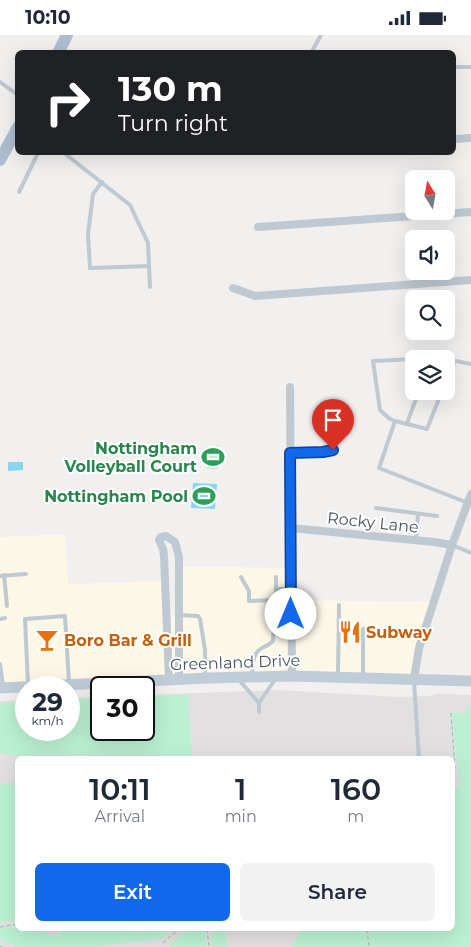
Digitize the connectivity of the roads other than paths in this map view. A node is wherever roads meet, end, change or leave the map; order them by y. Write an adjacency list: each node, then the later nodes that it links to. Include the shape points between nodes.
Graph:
1 (68, 35): 3 (main road)
2 (321, 35): 4 (lane)
3 (60, 50)
4 (313, 50)
5 (456, 67): 6 (lane)
6 (471, 67)
7 (0, 82): 8 (lane)
8 (15, 93)
9 (15, 132): 12 (main road)
10 (471, 138): 11 (street)
11 (456, 139)
12 (1, 154)
13 (37, 155): 16 (lane)
14 (67, 155): 15 (lane)
15 (102, 182): 19 (lane, via 130,205 148,243); 19 (lane, via 93,194 88,234 90,268)
16 (19, 192)
17 (471, 212): 18 (street)
18 (258, 227)
19 (149, 265): 21 (lane)
20 (471, 280): 22 (street, via 255,296)
21 (150, 287)
22 (233, 288)
23 (405, 359): 29 (lane, via 374,361 380,410)
24 (455, 361): 25 (lane)
25 (471, 364)
26 (290, 387): 32 (street)
27 (415, 400): 30 (lane)
28 (438, 400): 30 (lane, via 427,429)
29 (395, 421): 30 (lane); 34 (lane, via 379,468)
30 (406, 423)
31 (337, 442): 32 (lane, via 333,450)
32 (290, 453): 38 (street)
33 (471, 494): 34 (street)
34 (468, 503): 40 (street)
35 (376, 509): 36 (lane)
36 (418, 513): 37 (lane); 39 (lane)
37 (436, 516)
38 (291, 528): 39 (street, Rocky Lane); 47 (street)
39 (416, 540): 40 (street, Rocky Lane)
40 (452, 545): 41 (lane); 54 (street)
41 (471, 553)
42 (26, 574): 43 (lane)
43 (2, 576): 50 (lane)
44 (241, 577): 48 (lane, via 249,591 249,601)
45 (276, 577): 46 (lane)
46 (276, 589): 47 (lane); 48 (lane)
47 (291, 589): 51 (street)
48 (275, 600): 53 (lane)
49 (339, 605): 62 (lane)
50 (7, 606)
51 (291, 614): 53 (lane); 59 (street)
52 (179, 615): 63 (lane, via 198,616 200,619); 66 (street); 66 (street, via 179,557 175,542 166,536 159,540 164,556)
53 (274, 615): 61 (lane, via 271,643 257,651)
54 (424, 631): 64 (lane, via 363,629); 65 (street)
55 (0, 664): 70 (lane)
56 (28, 676): 57 (lane, via 25,619 65,616)
57 (68, 676)
58 (277, 676): 59 (street, Greenland Drive); 61 (street, Greenland Drive); 71 (lane)
59 (292, 676): 62 (street, Greenland Drive)
60 (236, 677): 61 (street, Greenland Drive); 63 (street, Greenland Drive); 71 (lane)
61 (252, 677)
62 (338, 677): 64 (street, Greenland Drive)
63 (205, 678): 66 (street, Greenland Drive)
64 (363, 678): 65 (street, Greenland Drive)
65 (414, 679): 67 (street, Greenland Drive); 73 (lane)
66 (174, 680): 68 (street, Greenland Drive)
67 (471, 681)
68 (80, 684)
69 (15, 687): 70 (street, Greenland Drive)
70 (1, 688)
71 (259, 703): 72 (lane)
72 (259, 712)
73 (419, 756)

